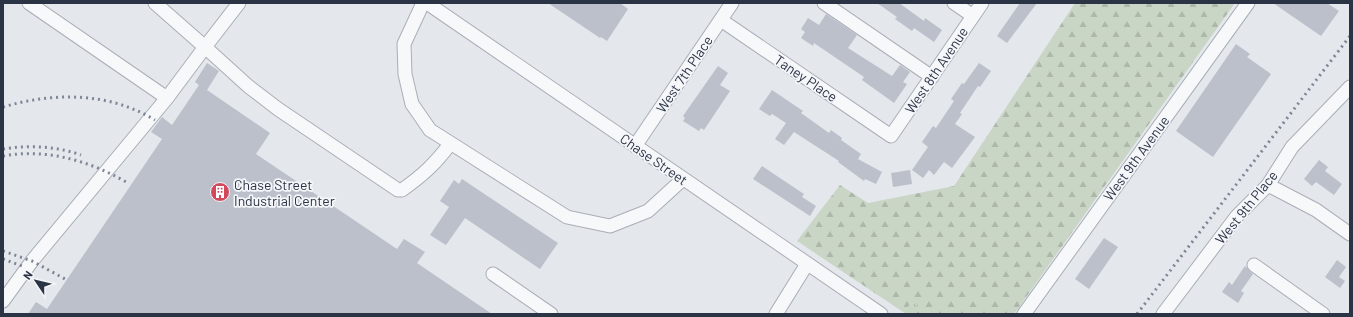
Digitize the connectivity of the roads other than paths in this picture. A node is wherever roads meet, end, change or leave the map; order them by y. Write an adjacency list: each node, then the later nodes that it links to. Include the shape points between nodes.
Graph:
1 (29, 3): 16 (street)
2 (155, 3): 13 (street)
3 (238, 3): 13 (street)
4 (423, 3): 18 (street, via 404,44 405,74 412,104 430,130)
5 (428, 3): 19 (street, Chase Street)
6 (732, 3): 12 (street, West 7th Place)
7 (824, 3): 14 (street)
8 (954, 3): 11 (street)
9 (982, 3): 11 (street, West 8th Avenue)
10 (1248, 3): 30 (street, West 9th Avenue)
11 (973, 16): 14 (street, West 8th Avenue)
12 (721, 20): 17 (street, Taney Place); 19 (street, West 7th Place)
13 (205, 48): 16 (street); 18 (street, via 278,109 398,190 402,190 436,164)
14 (932, 77): 17 (street, West 8th Avenue)
15 (1350, 87): 21 (street, West 9th Place, via 1292,147)
16 (167, 98): 26 (street, via 32,261)
17 (891, 136)
18 (450, 144): 20 (street, via 567,217 610,226 648,211)
19 (635, 146): 20 (street, Chase Street)
20 (683, 179): 23 (street, Chase Street)
21 (1268, 185): 22 (street, via 1316,210); 31 (street, West 9th Place, via 1237,216)
22 (1350, 234)
23 (807, 264): 28 (street); 29 (street, Chase Street)
24 (1254, 265): 32 (street)
25 (493, 274): 27 (street)
26 (3, 301)
27 (551, 314)
28 (776, 314)
29 (881, 314)
30 (1024, 314)
31 (1163, 314)
32 (1323, 314)

